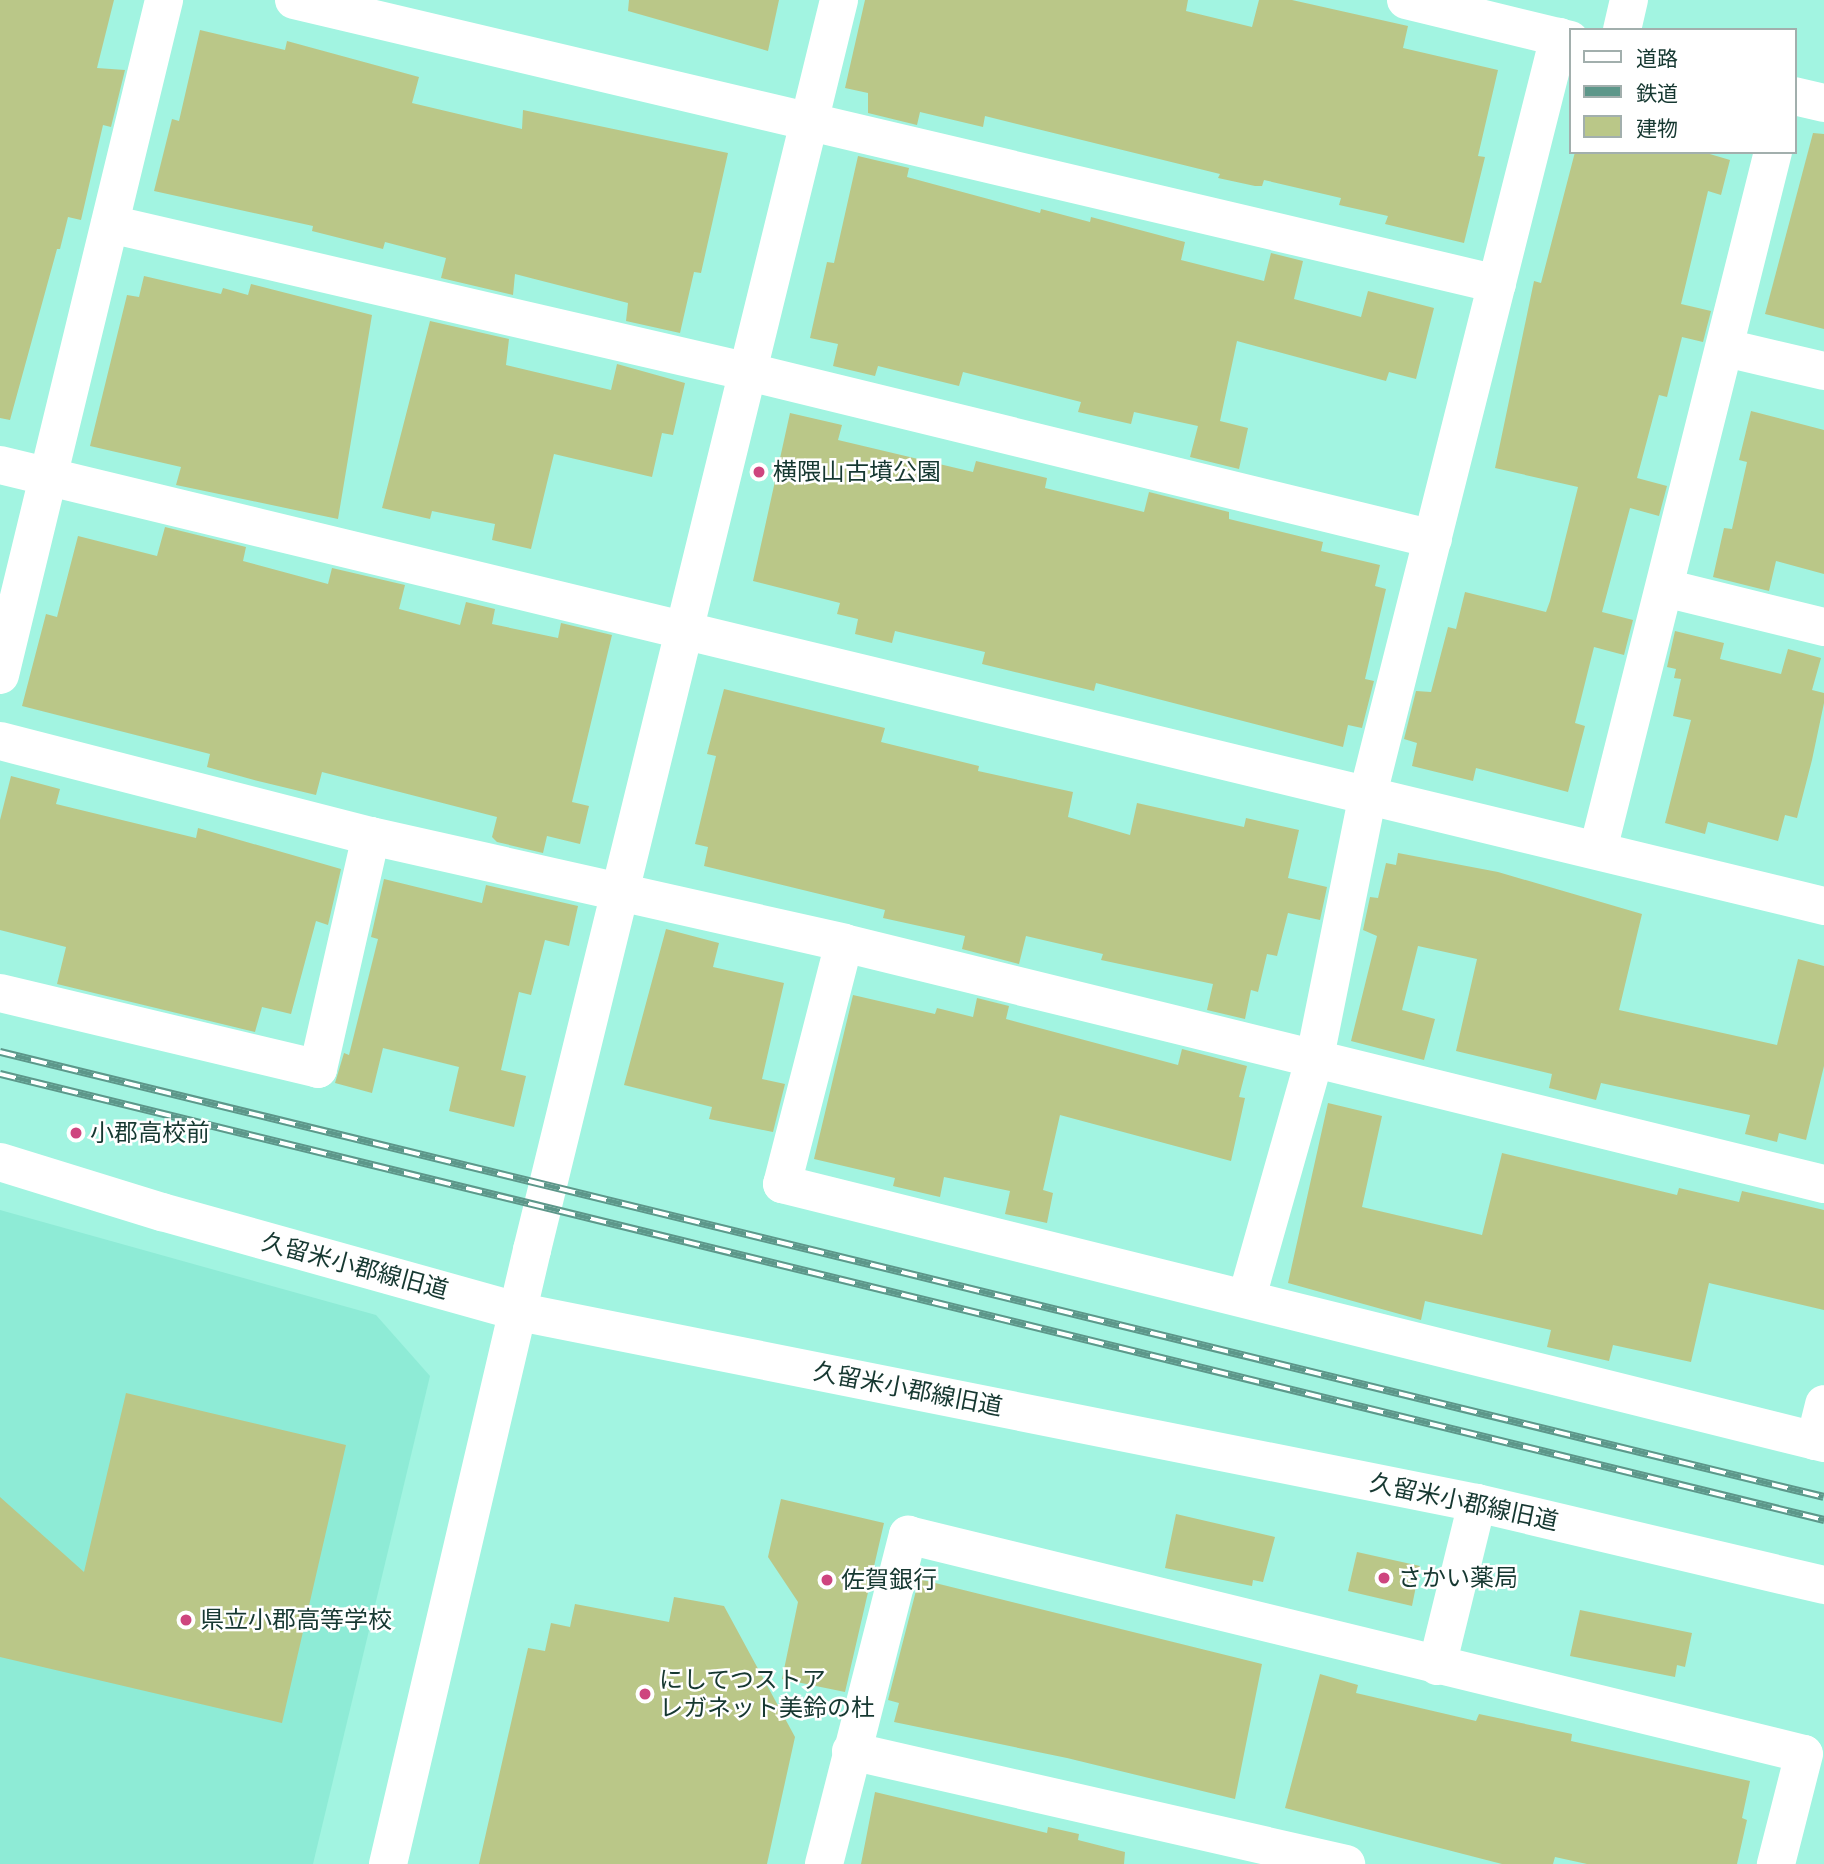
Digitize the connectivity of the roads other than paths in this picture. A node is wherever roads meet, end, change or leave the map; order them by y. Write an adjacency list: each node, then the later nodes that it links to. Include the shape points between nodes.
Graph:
1 (164, 0): 12 (street)
2 (294, 0): 10 (street)
3 (839, 0): 10 (street)
4 (1406, 0): 7 (street)
5 (1629, 0): 6 (street)
6 (1622, 28)
7 (1564, 39): 13 (street)
8 (1796, 96): 9 (street)
9 (1824, 103)
10 (811, 119): 13 (street); 16 (street)
11 (1773, 154): 14 (street)
12 (110, 225): 16 (street); 18 (street)
13 (1497, 284): 19 (street)
14 (1726, 348): 15 (street); 20 (street)
15 (1824, 371)
16 (749, 372): 19 (street); 21 (street)
17 (0, 465): 18 (street)
18 (47, 478): 21 (street); 23 (street)
19 (1433, 538): 25 (street)
20 (1665, 588): 22 (street); 27 (street)
21 (685, 627): 25 (street); 28 (street)
22 (1824, 627)
23 (0, 675)
24 (0, 741): 26 (street)
25 (1368, 794): 27 (street); 32 (street)
26 (371, 836): 28 (street); 31 (street, via 318,1069)
27 (1598, 850): 29 (street)
28 (624, 891): 30 (street); 36 (street)
29 (1824, 906)
30 (844, 943): 32 (street); 35 (street, via 782,1184)
31 (0, 993)
32 (1315, 1057): 34 (street); 35 (street)
33 (0, 1162): 36 (street, 久留米小郡線旧道)
34 (1824, 1184)
35 (1247, 1297): 38 (street)
36 (520, 1312): 39 (street, 久留米小郡線旧道); 43 (street)
37 (1824, 1404): 38 (street)
38 (1819, 1442)
39 (1477, 1503): 40 (street, 久留米小郡線旧道); 41 (street)
40 (1824, 1585)
41 (1437, 1666): 42 (street, via 908,1535); 46 (street, via 1804,1754)
42 (852, 1751): 44 (street); 45 (street)
43 (388, 1864)
44 (824, 1864)
45 (1346, 1864)
46 (1776, 1864)

